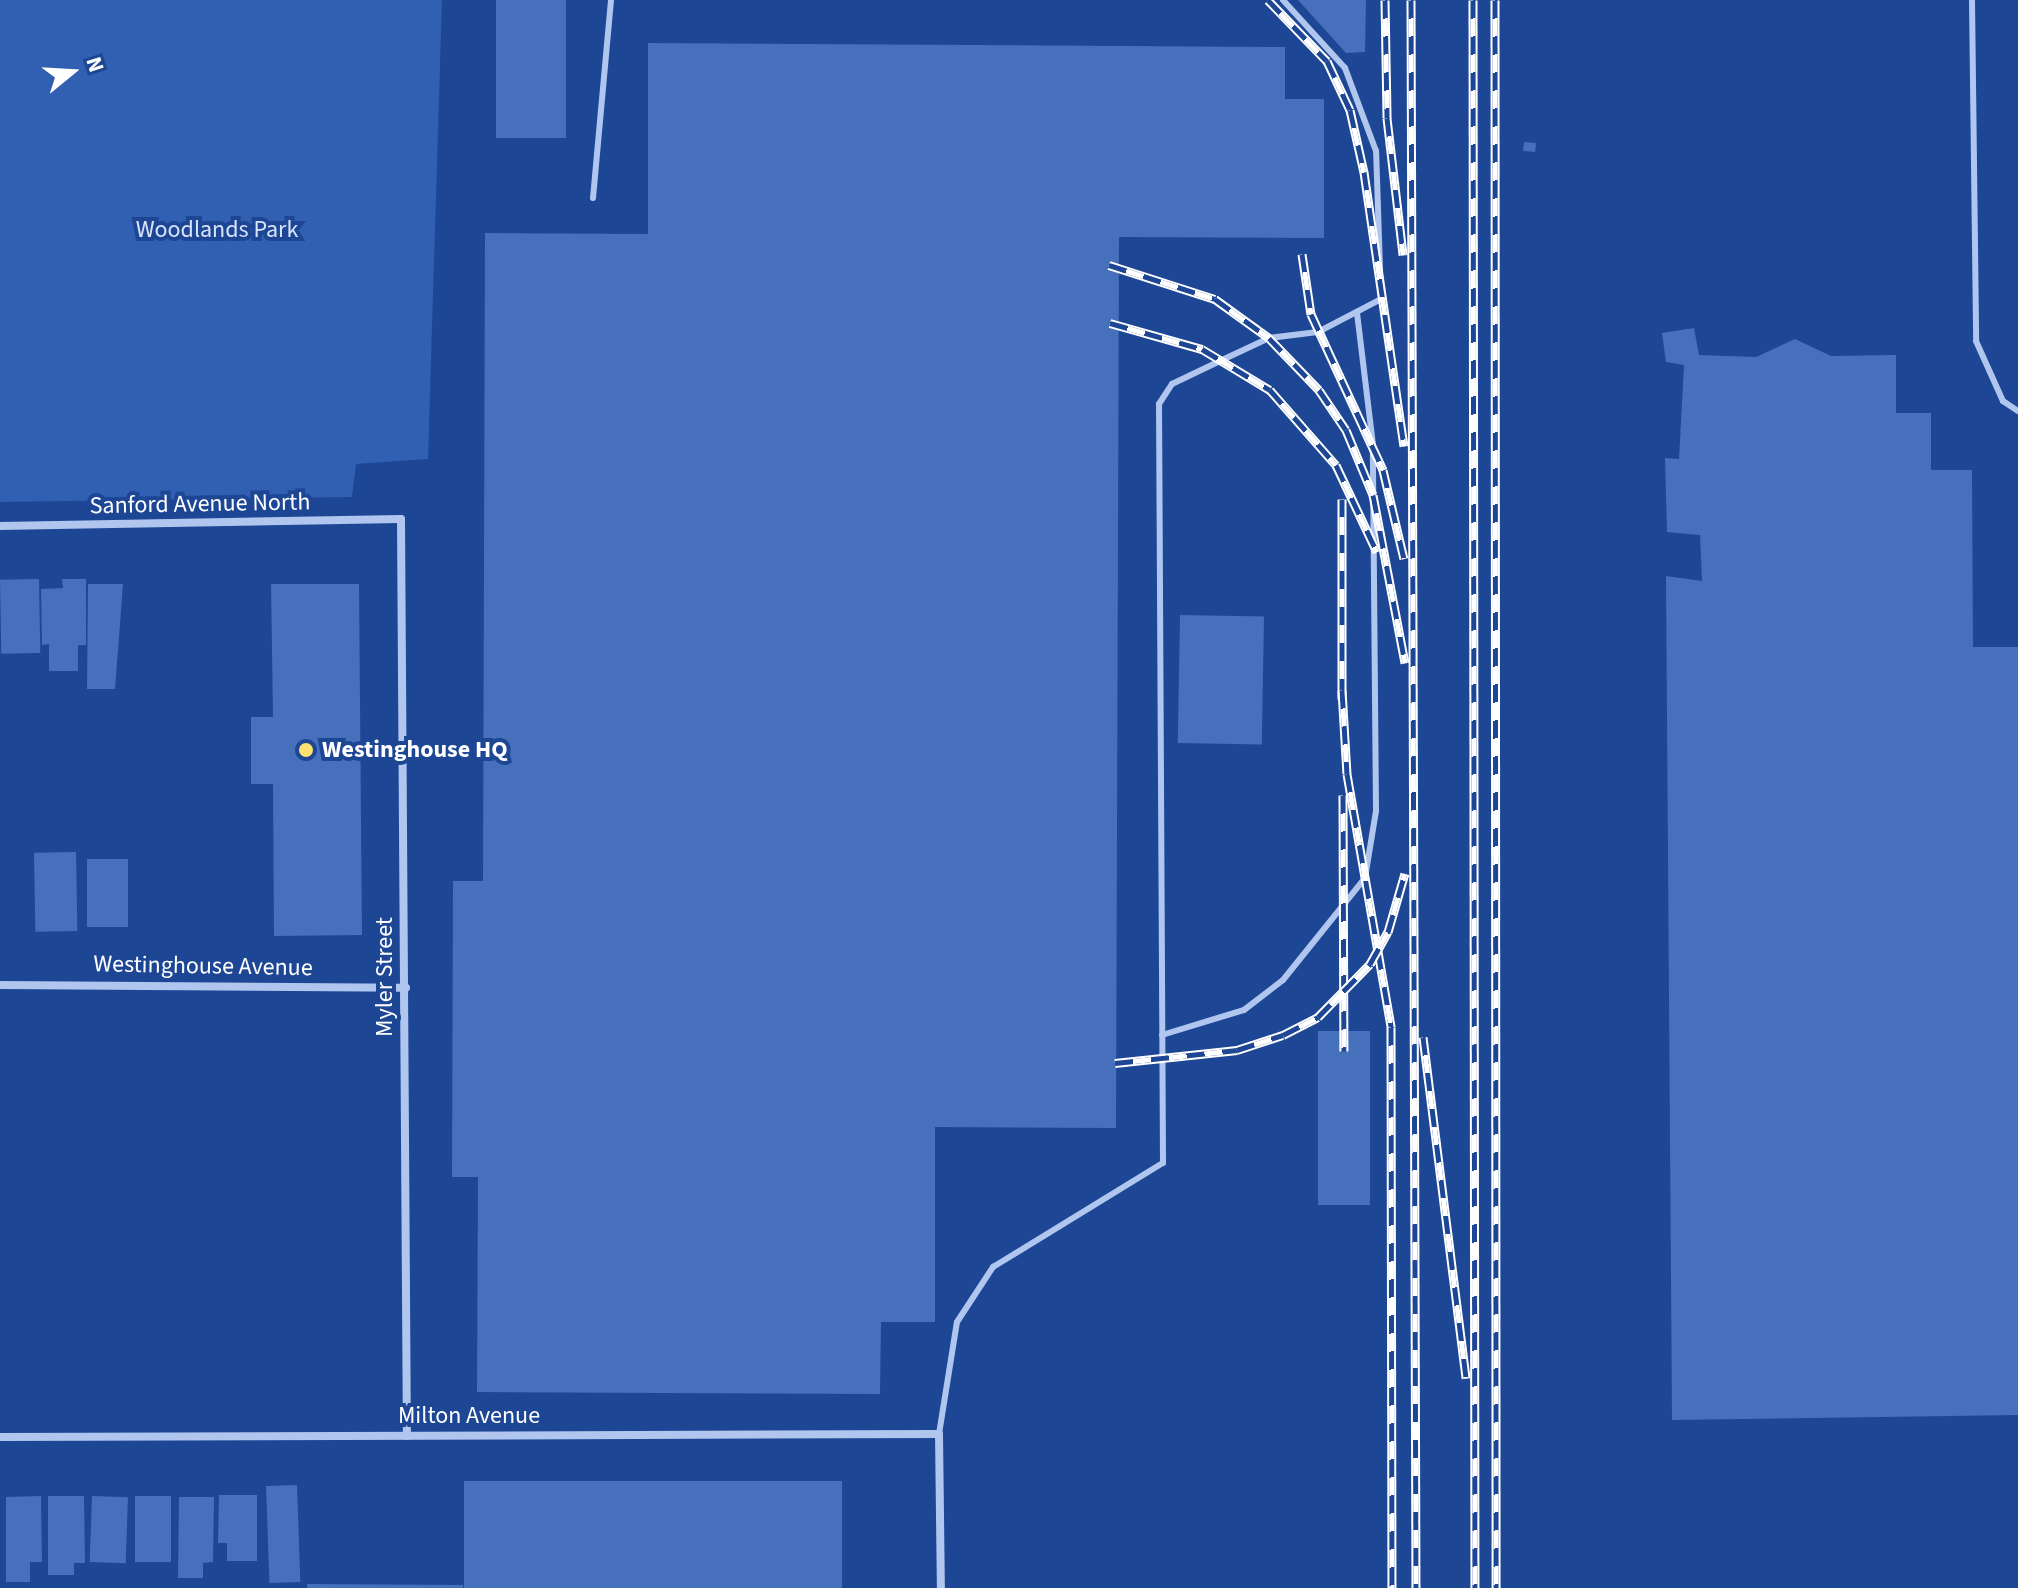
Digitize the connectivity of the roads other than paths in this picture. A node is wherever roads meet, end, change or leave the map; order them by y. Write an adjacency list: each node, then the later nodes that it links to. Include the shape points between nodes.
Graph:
1 (611, 0): 4 (lane)
2 (1283, 0): 5 (lane, via 1345,68 1376,151 1381,299)
3 (1972, 0): 6 (lane, via 1976,341 2003,401)
4 (593, 198)
5 (1357, 312): 11 (lane, via 1373,445 1376,811 1365,878 1274,987 1244,1010); 11 (lane, via 1318,332 1269,338 1172,384 1159,404)
6 (2018, 411)
7 (401, 519): 8 (street, Sanford Avenue North); 10 (street, Myler Street)
8 (0, 526)
9 (0, 985): 10 (street, Westinghouse Avenue)
10 (406, 988): 13 (street, Myler Street, via 402,1256)
11 (1162, 1035): 12 (lane, via 1163,1163 993,1267 957,1322)
12 (939, 1434): 13 (street, Milton Avenue); 15 (street)
13 (407, 1436): 14 (street, Milton Avenue)
14 (0, 1437)
15 (941, 1588)

